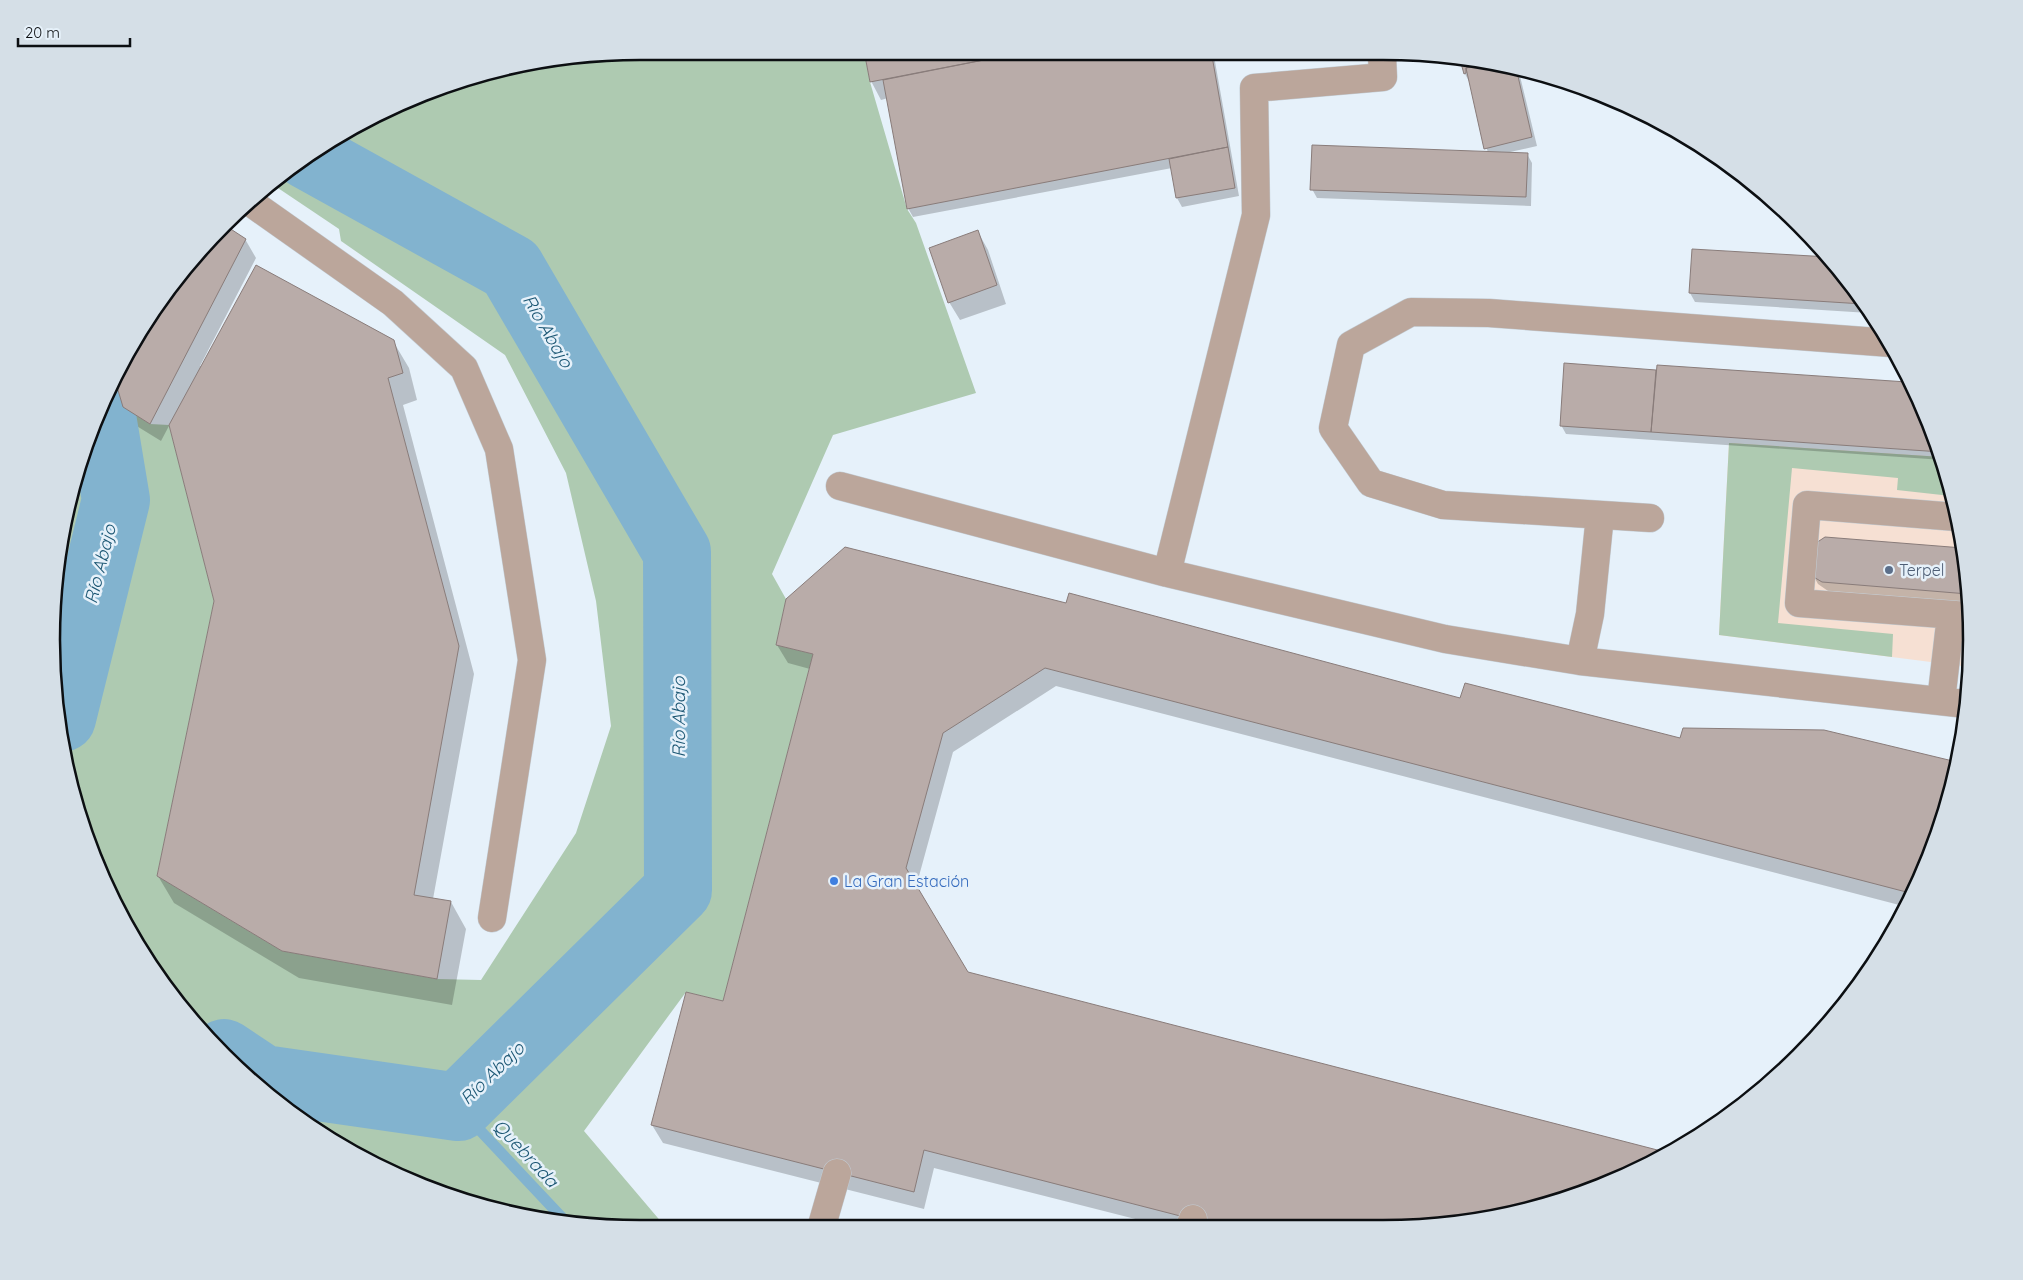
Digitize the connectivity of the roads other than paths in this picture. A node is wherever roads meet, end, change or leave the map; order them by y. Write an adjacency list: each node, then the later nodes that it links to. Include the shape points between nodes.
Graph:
1 (1382, 60): 8 (lane, via 1384,77 1254,88 1256,215)
2 (256, 206): 12 (lane, via 393,303 464,368 499,449 532,660)
3 (1880, 342): 5 (lane, via 1489,313 1411,312 1351,345 1332,428 1371,483 1443,505)
4 (840, 486): 8 (lane)
5 (1600, 515): 7 (lane); 10 (lane, via 1590,614)
6 (1949, 516): 9 (lane, via 1807,505 1799,603)
7 (1650, 518)
8 (1167, 572): 10 (lane, via 1445,639)
9 (1960, 616): 11 (lane)
10 (1580, 661): 11 (lane)
11 (1954, 703)
12 (492, 918)
13 (837, 1172): 14 (lane)
14 (823, 1220)

